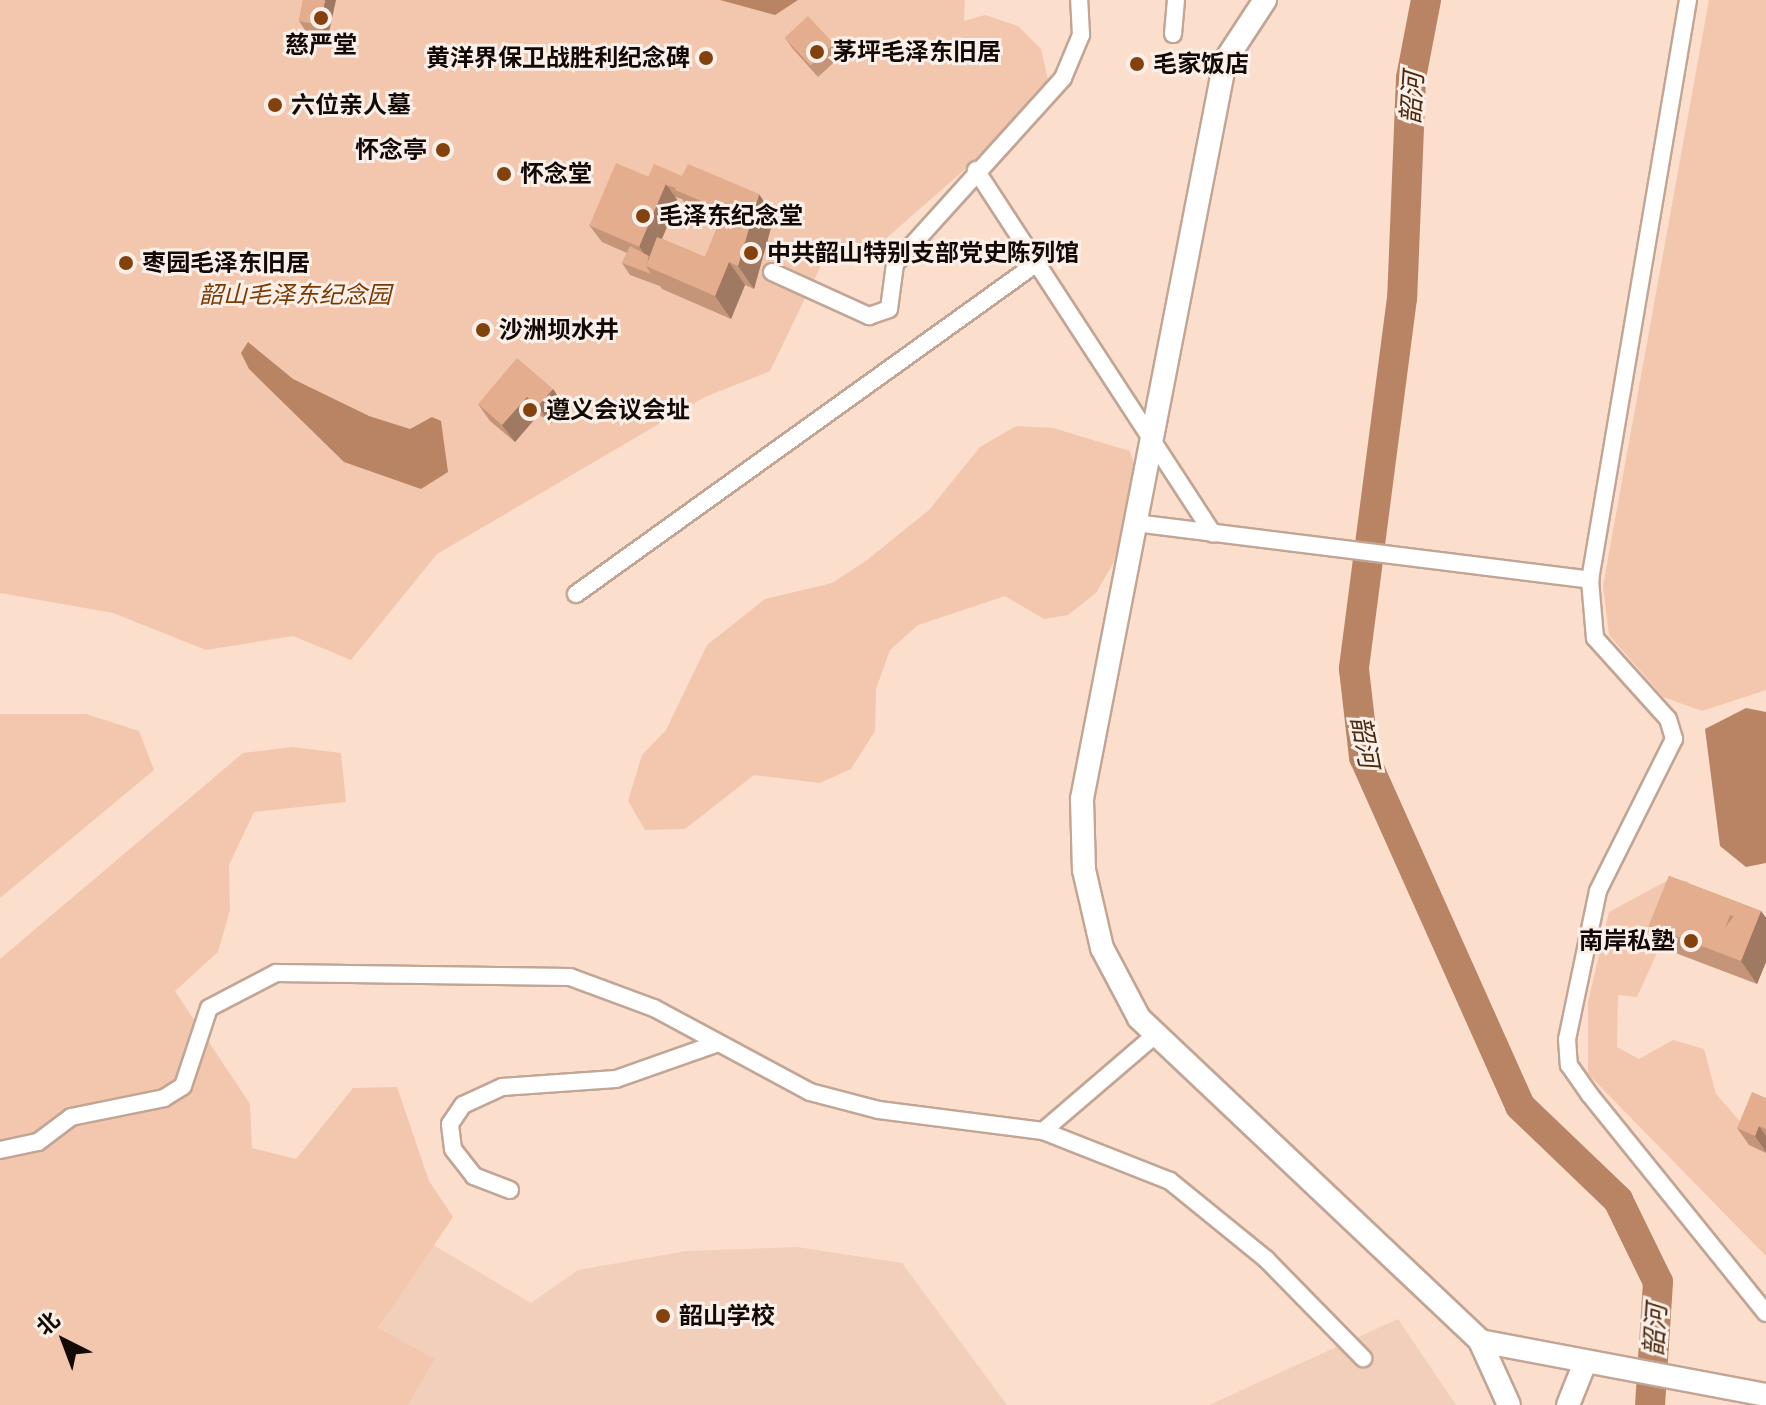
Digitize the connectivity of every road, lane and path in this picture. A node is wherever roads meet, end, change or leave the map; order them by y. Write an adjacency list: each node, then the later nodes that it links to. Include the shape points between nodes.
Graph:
1 (1079, 0): 6 (street, via 1081,35 1063,78)
2 (1176, 0): 5 (street)
3 (1265, 0): 9 (main road, via 1225,61)
4 (1688, 0): 12 (street)
5 (1173, 34)
6 (976, 170): 7 (street); 8 (street, via 895,264 889,309 869,316)
7 (1037, 263): 9 (street); 13 (street)
8 (772, 272)
9 (1148, 438): 10 (main road); 11 (street)
10 (1135, 523): 11 (street); 14 (main road, via 1082,799 1082,844 1102,948 1139,1018)
11 (1213, 534): 12 (street)
12 (1590, 580): 19 (street, via 1595,638 1668,719 1674,739 1598,891 1575,993 1569,1065)
13 (576, 594)
14 (1156, 1034): 16 (street); 20 (main road)
15 (718, 1043): 16 (street, via 810,1092 879,1110); 17 (street, via 654,1008 570,977 276,973 209,1008 183,1086 164,1098 71,1117 38,1142); 18 (street, via 616,1079 502,1087 463,1105 450,1124 453,1149 474,1176)
16 (1043, 1131): 21 (street, via 1170,1181 1266,1259)
17 (0, 1150)
18 (510, 1190)
19 (1766, 1313)
20 (1480, 1341): 22 (main road); 24 (main road)
21 (1363, 1358)
22 (1584, 1365): 23 (main road); 25 (main road)
23 (1766, 1395)
24 (1509, 1405)
25 (1568, 1405)

